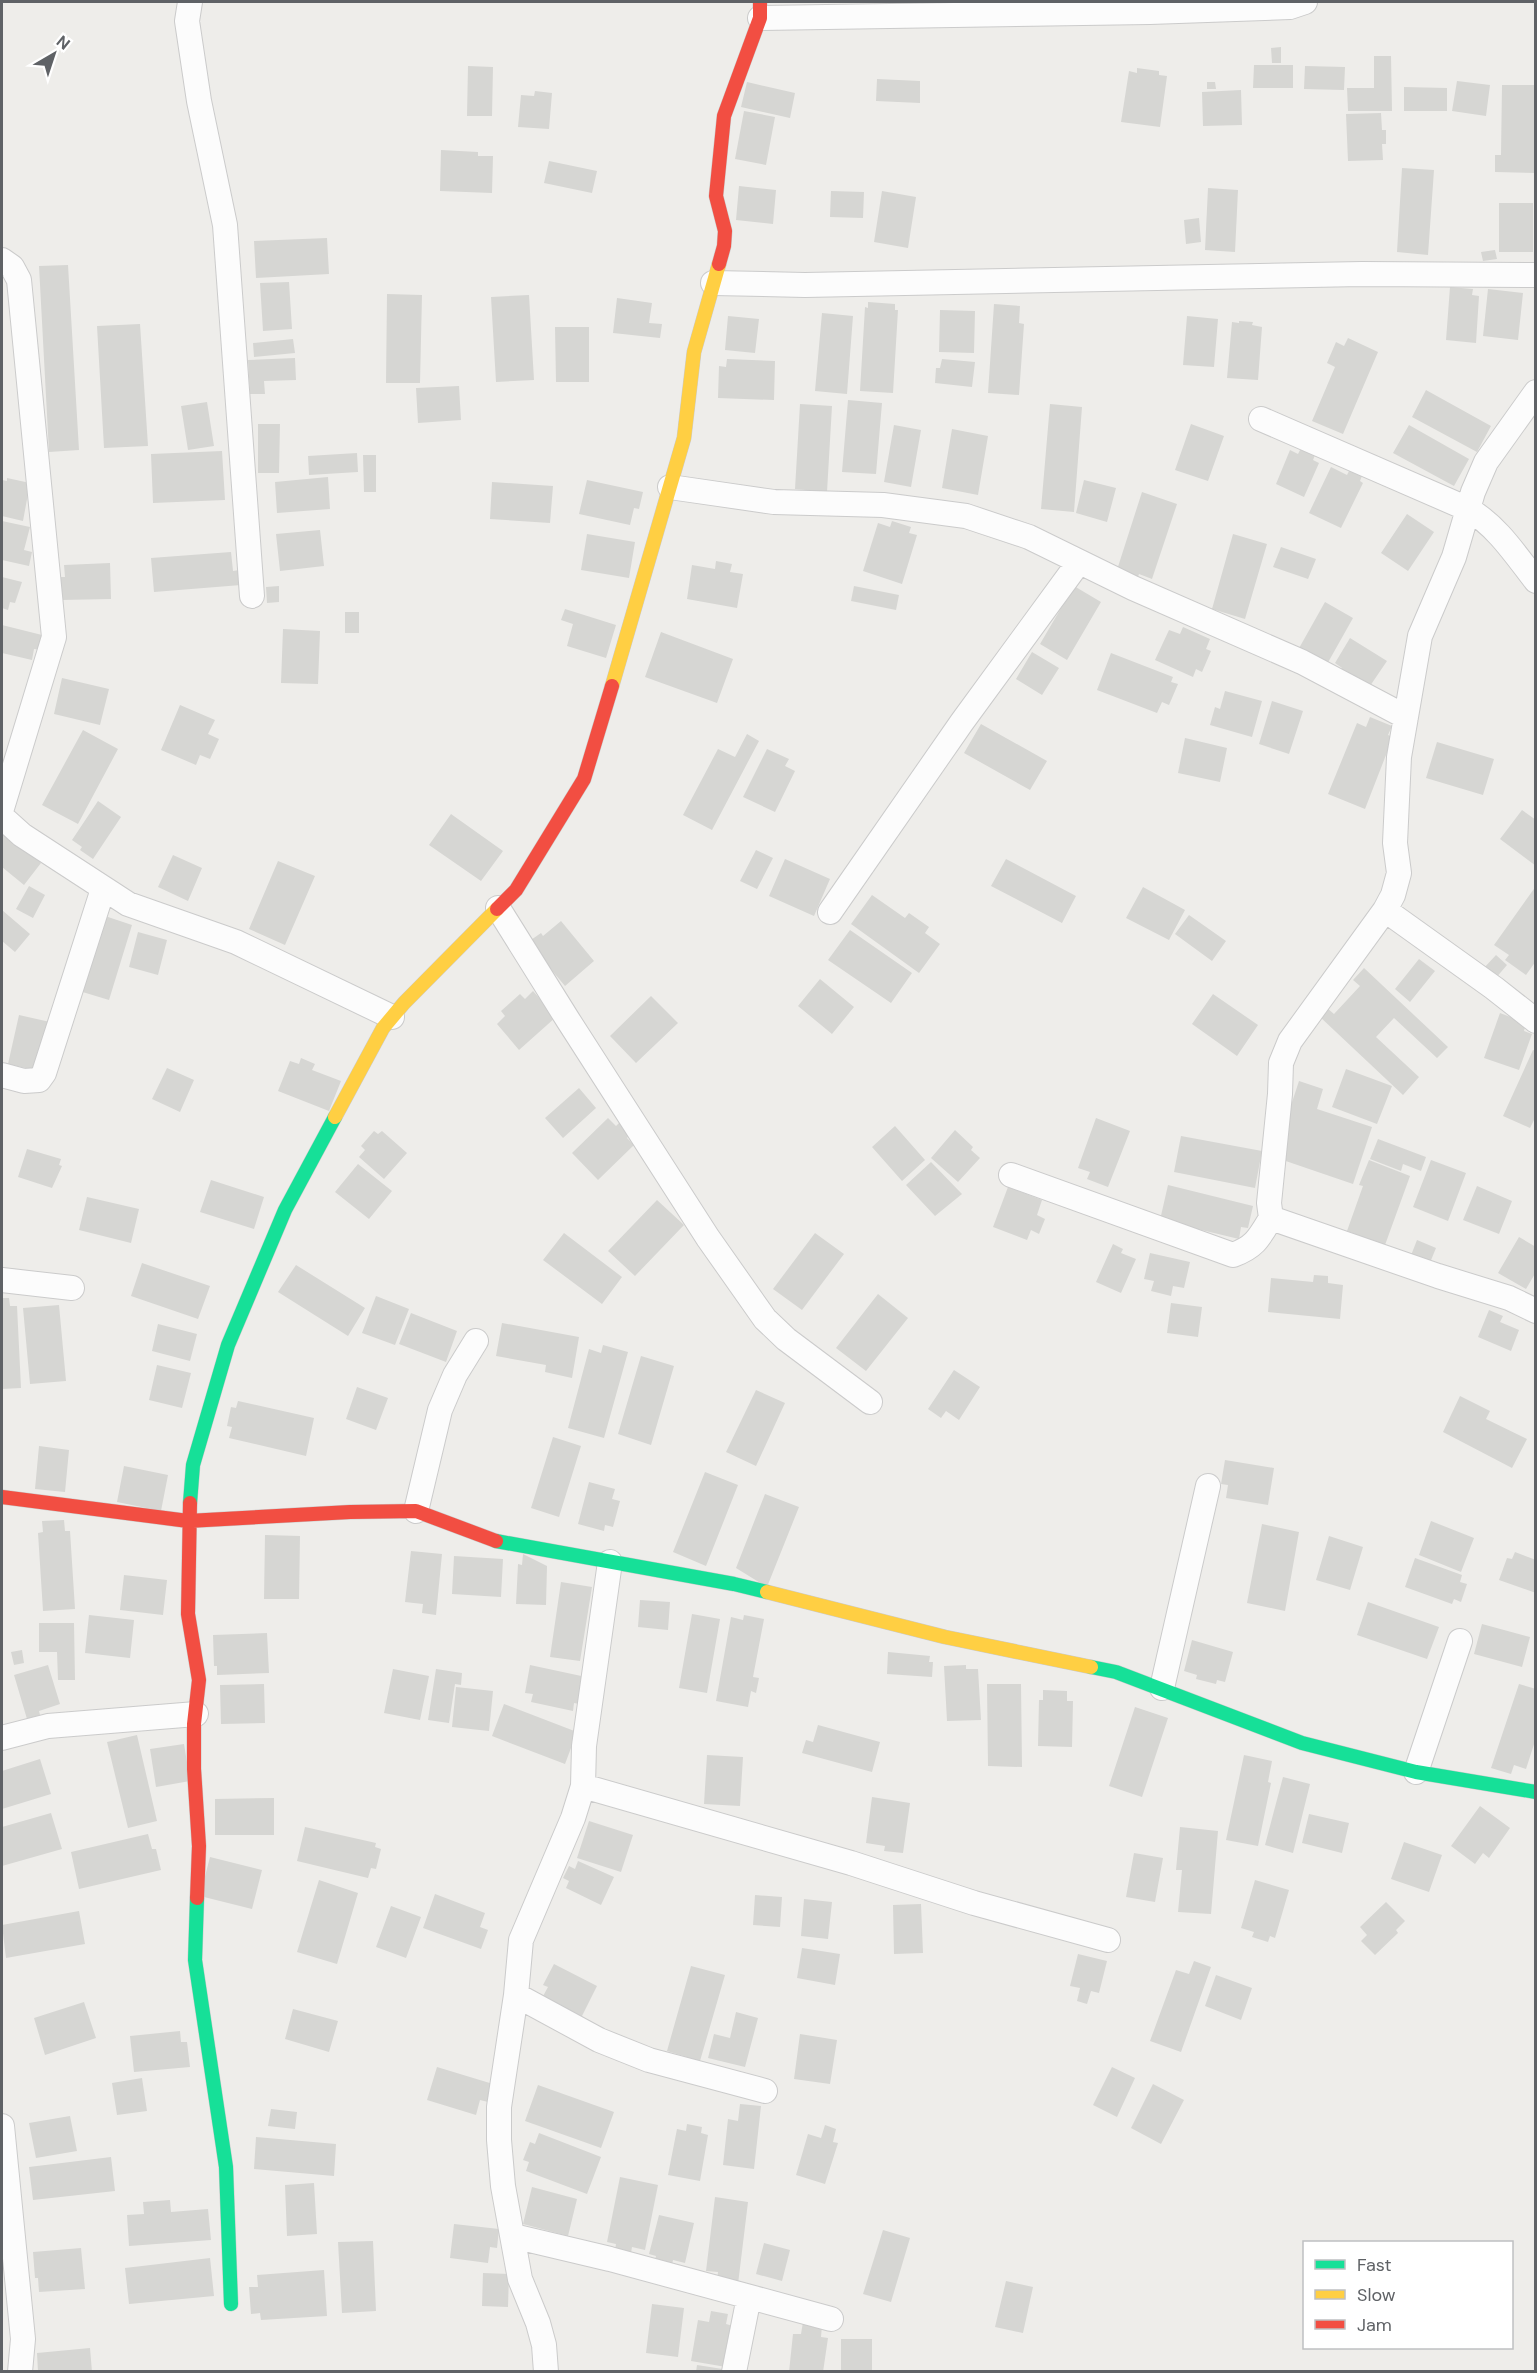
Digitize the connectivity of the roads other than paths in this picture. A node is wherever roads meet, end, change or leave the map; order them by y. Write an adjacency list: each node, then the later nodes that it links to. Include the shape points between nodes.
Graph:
1 (190, 2): 13 (street, via 187,21 199,101 225,225)
2 (1305, 2): 3 (street, via 1290,7 1150,12)
3 (760, 10): 6 (street, via 724,116 716,196 724,239)
4 (2, 260): 15 (street, via 12,267 19,280 54,637)
5 (1536, 275): 6 (street, via 1362,274 829,285)
6 (713, 283): 9 (street, via 694,352 684,438)
7 (1536, 392): 10 (street, via 1486,462)
8 (1261, 419): 10 (street)
9 (670, 487): 11 (street, via 774,502 883,505 966,516 1029,537); 18 (street, via 585,779 516,890)
10 (1468, 509): 12 (street, via 1484,518); 14 (street, via 1454,557 1420,636)
11 (1079, 562): 14 (street, via 1302,662); 20 (street)
12 (1536, 580)
13 (252, 596)
14 (1406, 717): 19 (street, via 1399,758 1395,843 1398,873)
15 (2, 808)
16 (2, 817): 17 (street)
17 (103, 890): 21 (street, via 128,904 236,942); 23 (street, via 44,1073 34,1081)
18 (498, 908): 21 (street); 30 (street, via 708,1238 765,1319)
19 (1385, 910): 22 (street); 25 (street, via 1290,1041 1281,1063)
20 (831, 912)
21 (392, 1017): 34 (street, via 285,1210 228,1344 192,1465)
22 (1536, 1021)
23 (2, 1075)
24 (1011, 1175): 25 (street, via 1233,1255 1257,1241)
25 (1271, 1218): 28 (street, via 1509,1298)
26 (2, 1280): 27 (street)
27 (72, 1288)
28 (1536, 1311)
29 (476, 1341): 33 (street, via 440,1410)
30 (870, 1402)
31 (1208, 1486): 37 (street)
32 (2, 1497): 34 (street)
33 (416, 1511): 34 (street); 35 (street, via 502,1543)
34 (188, 1521): 38 (street, via 189,1614 199,1680)
35 (610, 1562): 37 (street, via 734,1584 945,1637 1116,1672); 41 (street, via 584,1746)
36 (1460, 1641): 40 (street)
37 (1162, 1688): 40 (street, via 1302,1743)
38 (196, 1714): 39 (street, via 48,1726); 49 (street, via 194,1769 199,1846 195,1960 226,2167)
39 (2, 1738)
40 (1416, 1772): 42 (street)
41 (583, 1786): 43 (street); 44 (street, via 521,1940)
42 (1536, 1792)
43 (1108, 1940)
44 (516, 1995): 45 (street, via 599,2040 648,2060); 47 (street, via 499,2108 503,2186)
45 (765, 2091)
46 (2, 2126): 51 (street, via 23,2339)
47 (513, 2236): 48 (street); 52 (street, via 520,2279 544,2344)
48 (749, 2297): 50 (street); 53 (street)
49 (231, 2304)
50 (831, 2319)
51 (20, 2372)
52 (546, 2372)
53 (734, 2372)

